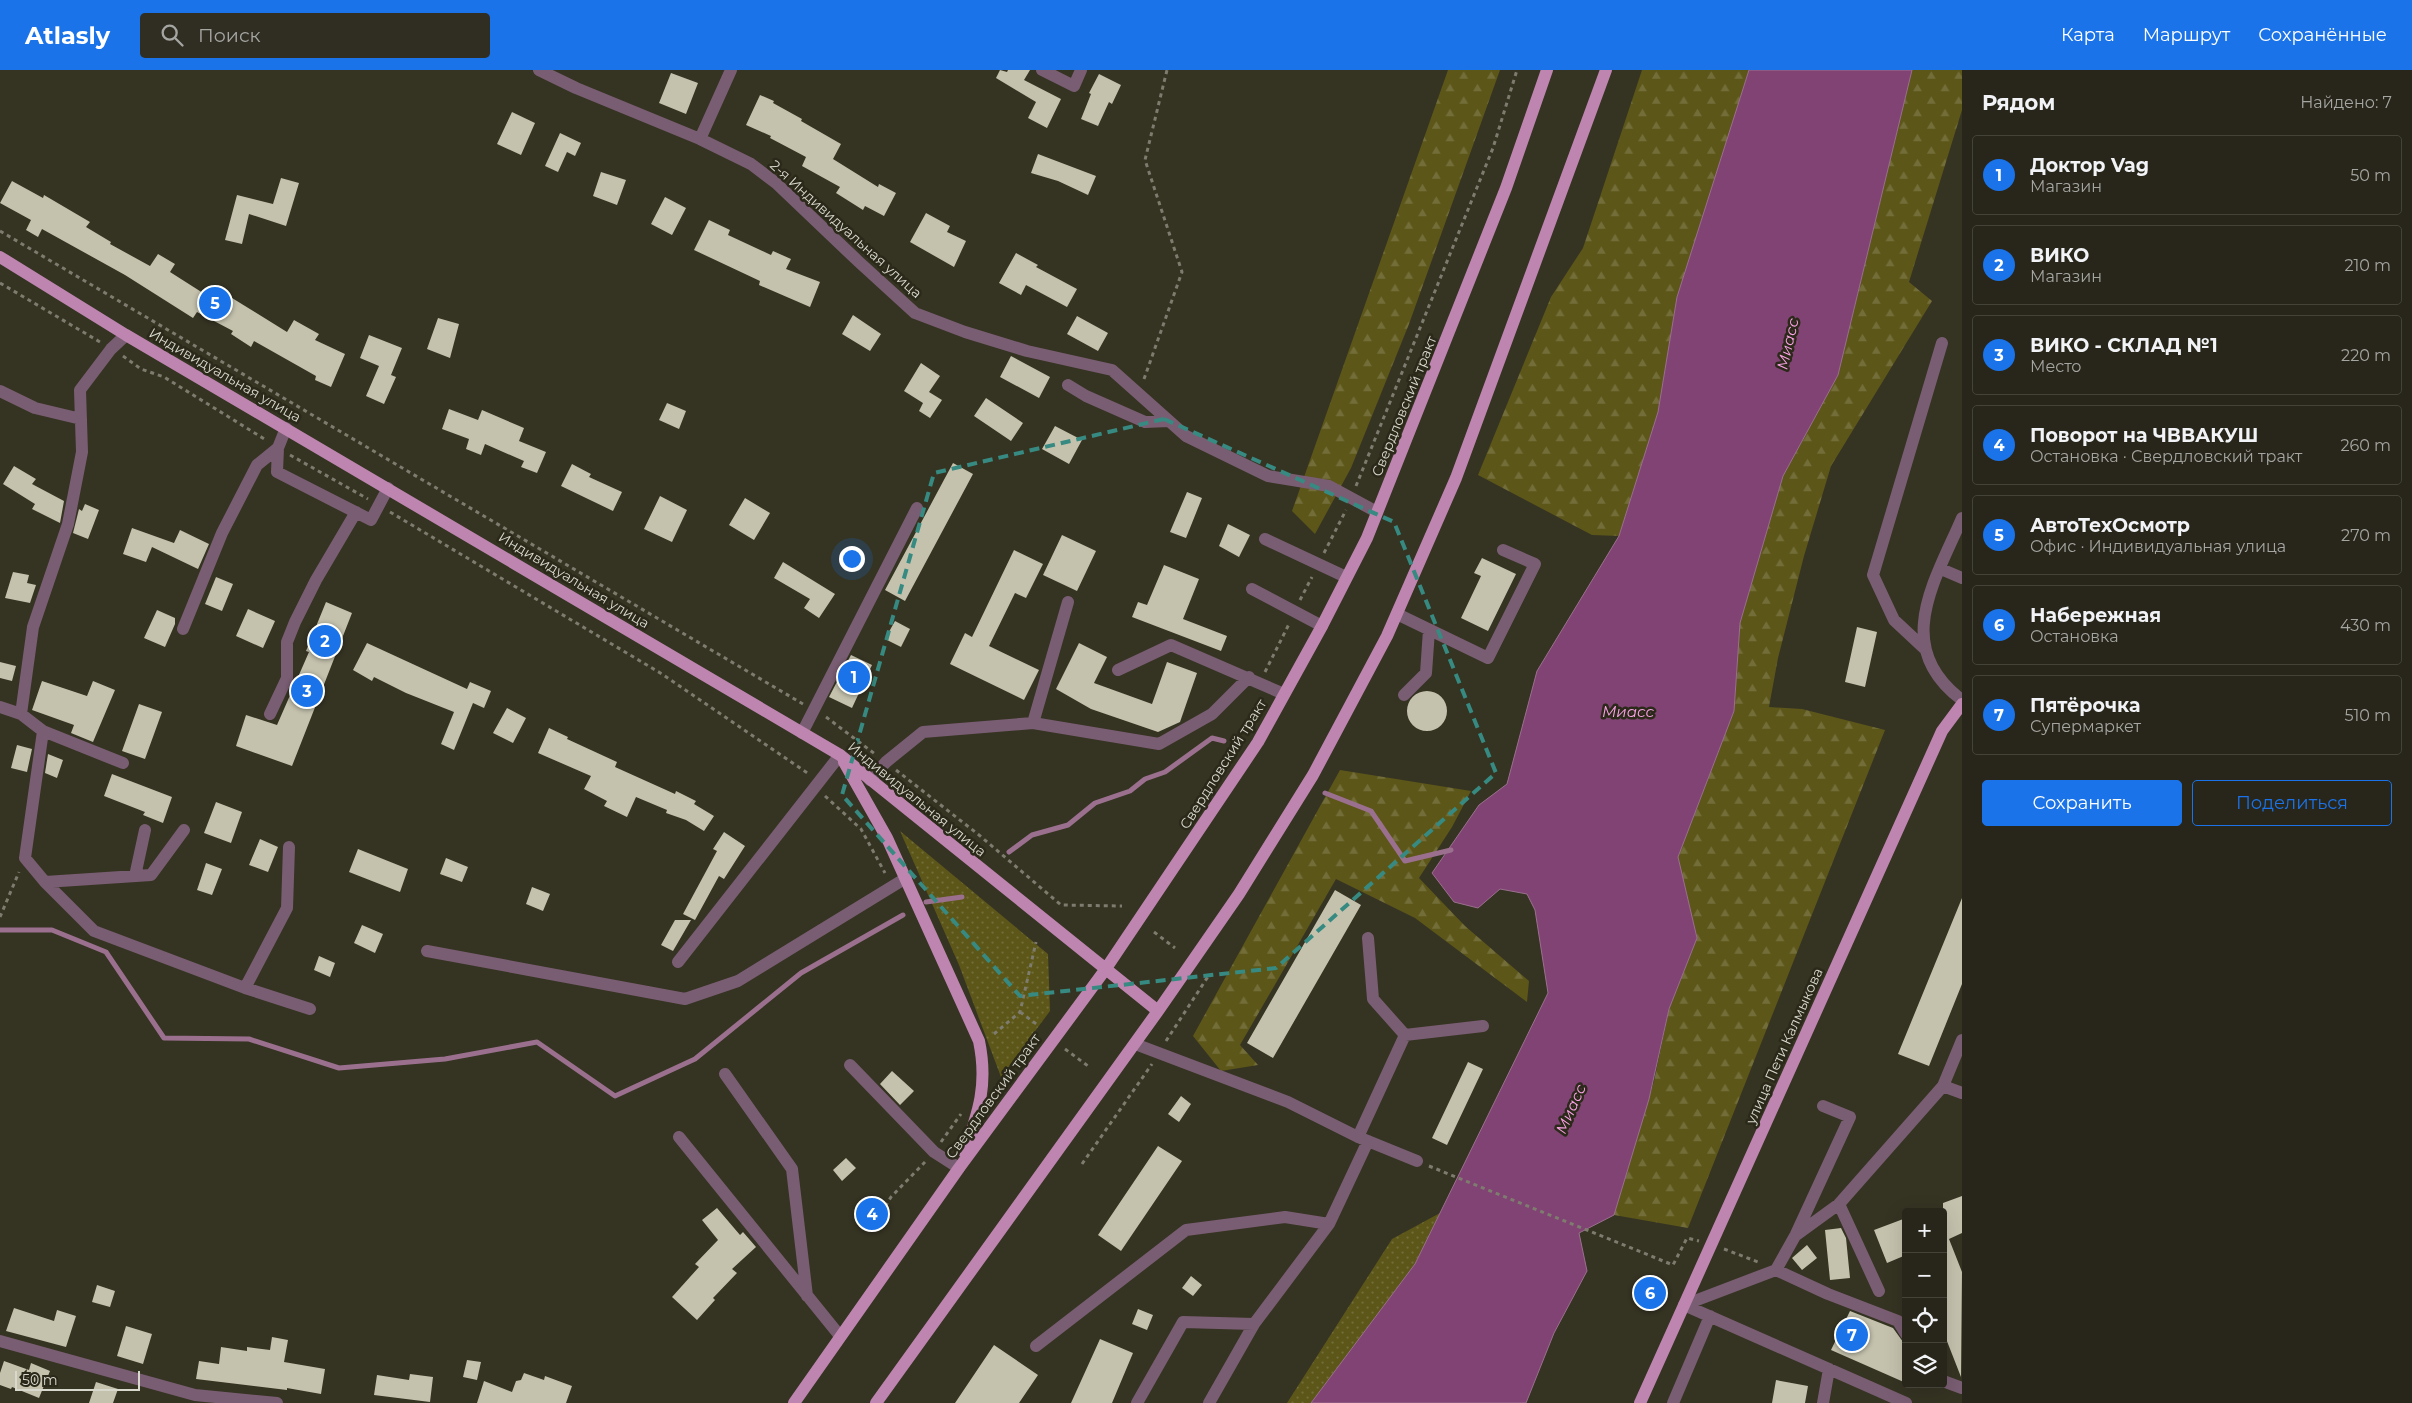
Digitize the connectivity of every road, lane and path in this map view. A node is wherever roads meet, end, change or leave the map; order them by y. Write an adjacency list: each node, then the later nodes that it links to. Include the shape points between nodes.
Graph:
1 (538, 70): 9 (street, 2-я Индивидуальная улица)
2 (731, 70): 9 (street)
3 (1042, 70): 4 (street, via 1074,86)
4 (1081, 70)
5 (1167, 70): 18 (path, via 1146,160 1182,272)
6 (1517, 70): 24 (path, via 1493,148)
7 (1547, 70): 28 (main road, Свердловский тракт, via 1506,188)
8 (1606, 70): 39 (main road, via 1456,478)
9 (700, 139): 18 (street, 2-я Индивидуальная улица, via 751,164 776,183 915,313 1026,351 1112,370)
10 (0, 232): 51 (path)
11 (0, 257): 13 (main road, Индивидуальная улица)
12 (0, 283): 15 (path)
13 (126, 335): 15 (street); 21 (main road, Индивидуальная улица)
14 (1942, 343): 43 (street, via 1874,575 1894,620)
15 (111, 349): 19 (street, via 80,390); 22 (path, via 141,368 164,377)
16 (1068, 385): 20 (street, via 1144,422)
17 (0, 391): 19 (street, via 35,408)
18 (1138, 393): 20 (street, 2-я Индивидуальная улица)
19 (81, 419): 52 (street, via 82,452 70,515 33,627)
20 (1169, 421): 24 (street, 2-я Индивидуальная улица, via 1186,436 1268,476 1329,486)
21 (286, 428): 22 (street); 23 (main road, Индивидуальная улица)
22 (278, 448): 25 (path); 27 (street, via 277,472); 41 (street, via 257,466 222,533)
23 (388, 488): 25 (street); 56 (main road, Индивидуальная улица)
24 (1351, 499): 28 (street, 2-я Индивидуальная улица); 32 (path)
25 (379, 505): 27 (street, via 371,520); 61 (path, via 662,674)
26 (917, 508): 51 (street)
27 (356, 512): 53 (street, via 295,622 287,642 287,678)
28 (1377, 512): 34 (main road, Свердловский тракт)
29 (1962, 518): 33 (street)
30 (1265, 539): 32 (street)
31 (1503, 550): 42 (street, via 1535,564 1488,658)
32 (1318, 564): 34 (street); 38 (path)
33 (1941, 569): 35 (street); 43 (street, via 1924,610)
34 (1346, 577): 40 (main road, Свердловский тракт)
35 (1962, 578)
36 (1252, 589): 38 (street)
37 (1068, 602): 54 (street)
38 (1295, 612): 40 (street); 45 (path)
39 (1397, 614): 42 (street); 82 (main road, via 1313,775 1239,894)
40 (1322, 626): 46 (main road, Свердловский тракт)
41 (182, 629)
42 (1429, 630): 47 (street, via 1426,673)
43 (1924, 648): 48 (street, via 1945,687)
44 (1118, 670): 45 (street, via 1171,645)
45 (1254, 679): 46 (street); 54 (street, via 1212,714 1160,744)
46 (1284, 694): 78 (main road, Свердловский тракт, via 1258,742)
47 (1404, 695)
48 (1962, 700)
49 (1962, 704): 111 (main road, улица Пети Калмыкова, via 1942,732)
50 (0, 707): 52 (street)
51 (814, 710): 56 (street); 58 (path)
52 (21, 714): 55 (street)
53 (270, 714)
54 (1033, 723): 58 (street, via 923,732)
55 (43, 731): 59 (street); 65 (street)
56 (802, 733): 57 (main road, Индивидуальная улица)
57 (840, 756): 60 (main road, Индивидуальная улица); 61 (street); 67 (main road)
58 (886, 762): 60 (street); 70 (path, via 1061,905)
59 (123, 763)
60 (870, 780): 78 (main road, Индивидуальная улица)
61 (820, 784): 69 (path, via 826,798 861,829); 77 (street)
62 (145, 830): 66 (street)
63 (184, 830): 66 (street, via 151,875)
64 (289, 847): 80 (street, via 287,908)
65 (25, 858): 68 (street); 71 (path)
66 (135, 876): 68 (street)
67 (906, 878): 69 (street); 102 (main road, via 979,1041 983,1062 984,1088)
68 (45, 882): 80 (street, via 94,931)
69 (892, 886): 76 (street, via 738,981 685,1000)
70 (1122, 906)
71 (0, 917)
72 (1154, 932): 75 (path)
73 (1368, 938): 87 (street, via 1373,999)
74 (1036, 942): 83 (path)
75 (1175, 948)
76 (427, 951)
77 (678, 962)
78 (1105, 970): 82 (main road, Индивидуальная улица); 102 (main road, Свердловский тракт)
79 (1209, 975): 91 (path)
80 (245, 988): 81 (street)
81 (310, 1009)
82 (1158, 1011): 89 (main road)
83 (1020, 1012): 84 (path); 86 (path)
84 (1039, 1026)
85 (1482, 1026): 87 (street)
86 (994, 1034)
87 (1405, 1035): 99 (street)
88 (1962, 1040): 95 (street)
89 (1135, 1044): 91 (street); 123 (main road)
90 (1065, 1049): 93 (path)
91 (1158, 1054): 99 (street, via 1288,1102); 101 (path)
92 (850, 1065): 102 (street, via 934,1152)
93 (1088, 1066)
94 (725, 1074): 110 (street, via 792,1169)
95 (1943, 1086): 96 (street); 104 (street)
96 (1962, 1093)
97 (1823, 1106): 106 (street, via 1850,1117)
98 (679, 1137): 110 (street)
99 (1363, 1139): 100 (street); 105 (street)
100 (1417, 1161)
101 (1082, 1164)
102 (958, 1168): 115 (main road, Свердловский тракт)
103 (1438, 1170): 107 (path)
104 (1839, 1204): 106 (street); 109 (street)
105 (1329, 1224): 113 (street); 117 (street, via 1285,1217 1186,1230)
106 (1795, 1236): 108 (street)
107 (1625, 1246)
108 (1776, 1270): 111 (street); 114 (street, via 1898,1321)
109 (1879, 1291)
110 (807, 1296): 115 (street)
111 (1684, 1305): 112 (street); 126 (main road, улица Пети Калмыкова)
112 (1710, 1316): 118 (street); 127 (street)
113 (1254, 1324): 124 (street, via 1183,1322); 125 (street)
114 (1902, 1328)
115 (840, 1336): 122 (main road, Свердловский тракт)
116 (0, 1341): 121 (street, via 195,1395)
117 (1036, 1346)
118 (1830, 1369): 128 (street); 129 (street)
119 (1947, 1382): 120 (street)
120 (1962, 1388)
121 (278, 1403)
122 (794, 1403)
123 (876, 1403)
124 (1137, 1403)
125 (1208, 1403)
126 (1640, 1403)
127 (1673, 1403)
128 (1823, 1403)
129 (1906, 1403)

